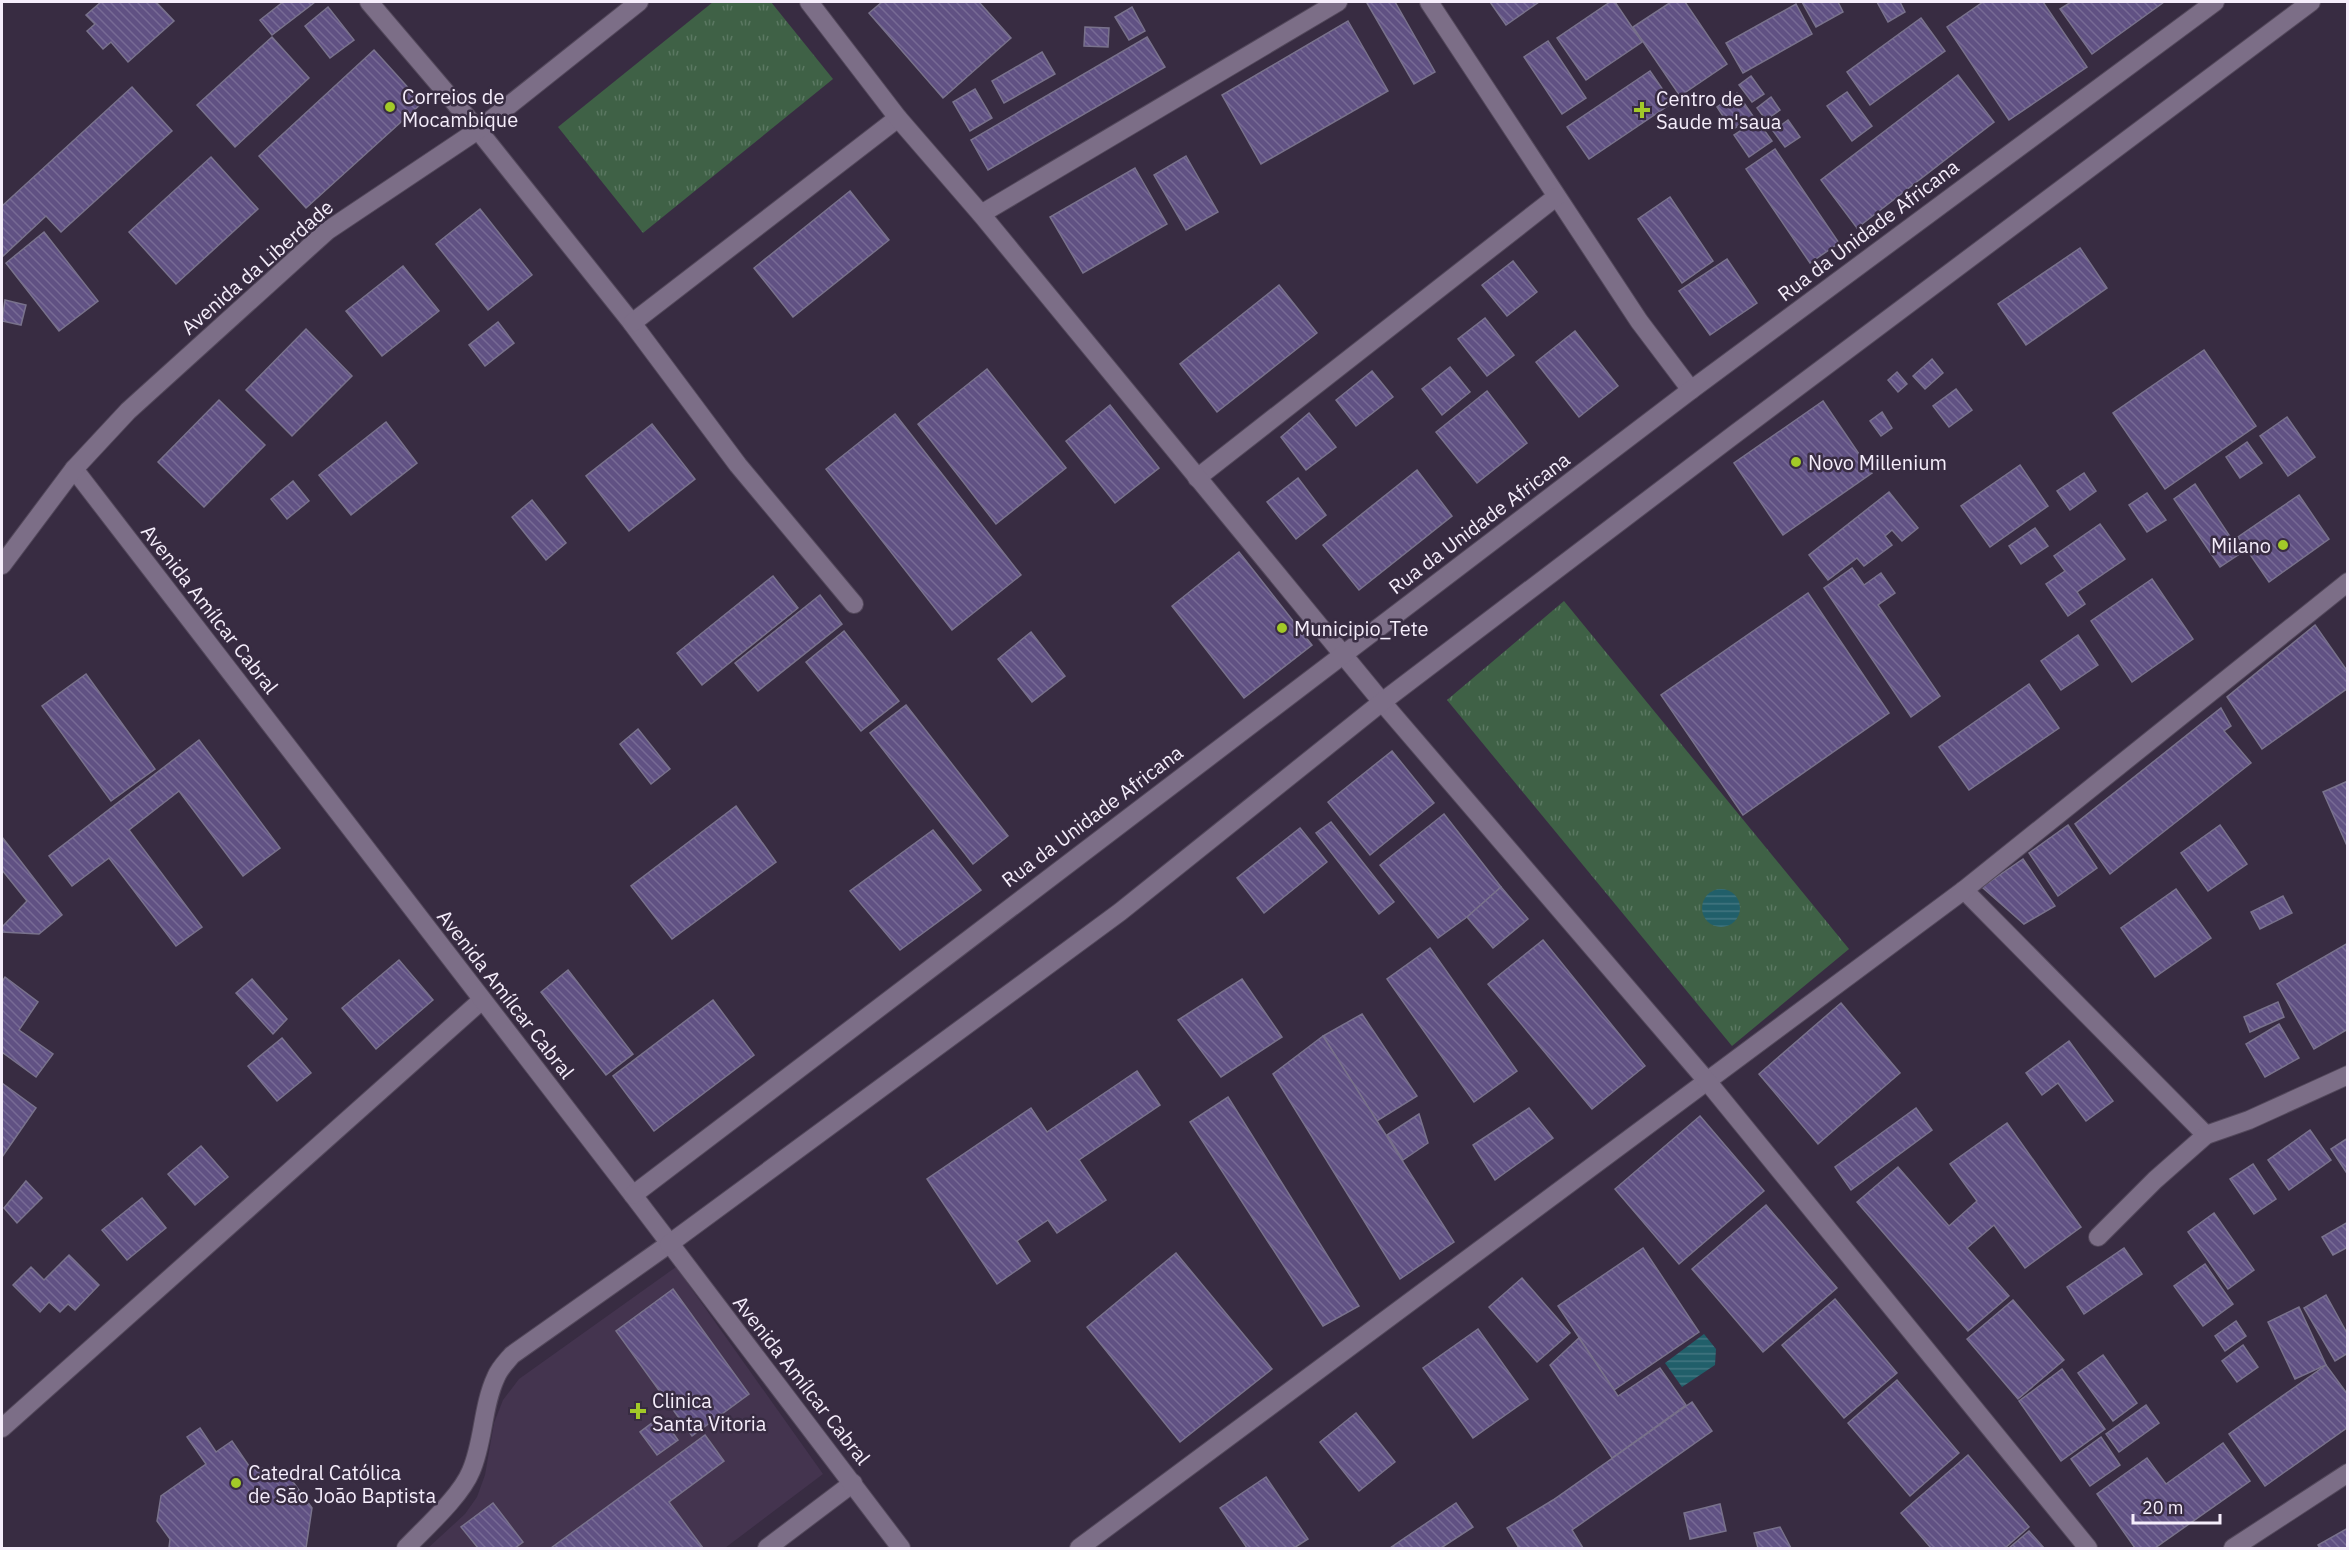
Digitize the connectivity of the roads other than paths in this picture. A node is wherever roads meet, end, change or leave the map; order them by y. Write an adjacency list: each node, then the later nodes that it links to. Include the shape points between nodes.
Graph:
1 (369, 2): 9 (street)
2 (639, 2): 9 (street, Avenida da Liberdade)
3 (809, 2): 8 (street)
4 (1338, 2): 11 (street)
5 (1429, 2): 10 (street)
6 (2214, 2): 13 (street, Rua da Unidade Africana)
7 (2311, 2): 20 (street)
8 (898, 118): 11 (street); 12 (street)
9 (478, 130): 12 (street); 14 (street, Avenida da Liberdade, via 327,231 128,411)
10 (1556, 197): 13 (street, via 1639,321); 15 (street)
11 (981, 214): 15 (street)
12 (632, 323): 18 (street, via 738,465)
13 (1691, 390): 19 (street, Rua da Unidade Africana)
14 (74, 469): 16 (street, Avenida da Liberdade); 22 (street, Avenida Amílcar Cabral)
15 (1197, 478): 19 (street)
16 (2, 565)
17 (2348, 582): 21 (street)
18 (854, 603)
19 (1343, 655): 20 (street); 26 (street, Rua da Unidade Africana)
20 (1382, 702): 24 (street); 28 (street, via 1120,912)
21 (1964, 890): 24 (street); 25 (street)
22 (482, 1000): 26 (street, Avenida Amílcar Cabral); 29 (street)
23 (2348, 1075): 25 (street)
24 (1707, 1082): 35 (street); 36 (street)
25 (2206, 1135): 27 (street)
26 (633, 1195): 28 (street, Avenida Amílcar Cabral)
27 (2098, 1238)
28 (669, 1244): 31 (street, Avenida Amílcar Cabral); 32 (street, via 512,1355 496,1376 488,1399 471,1473)
29 (2, 1428)
30 (2348, 1473): 37 (street)
31 (853, 1483): 33 (street); 34 (street, Avenida Amílcar Cabral)
32 (406, 1548)
33 (767, 1548)
34 (901, 1548)
35 (1079, 1548)
36 (2088, 1548)
37 (2232, 1548)

